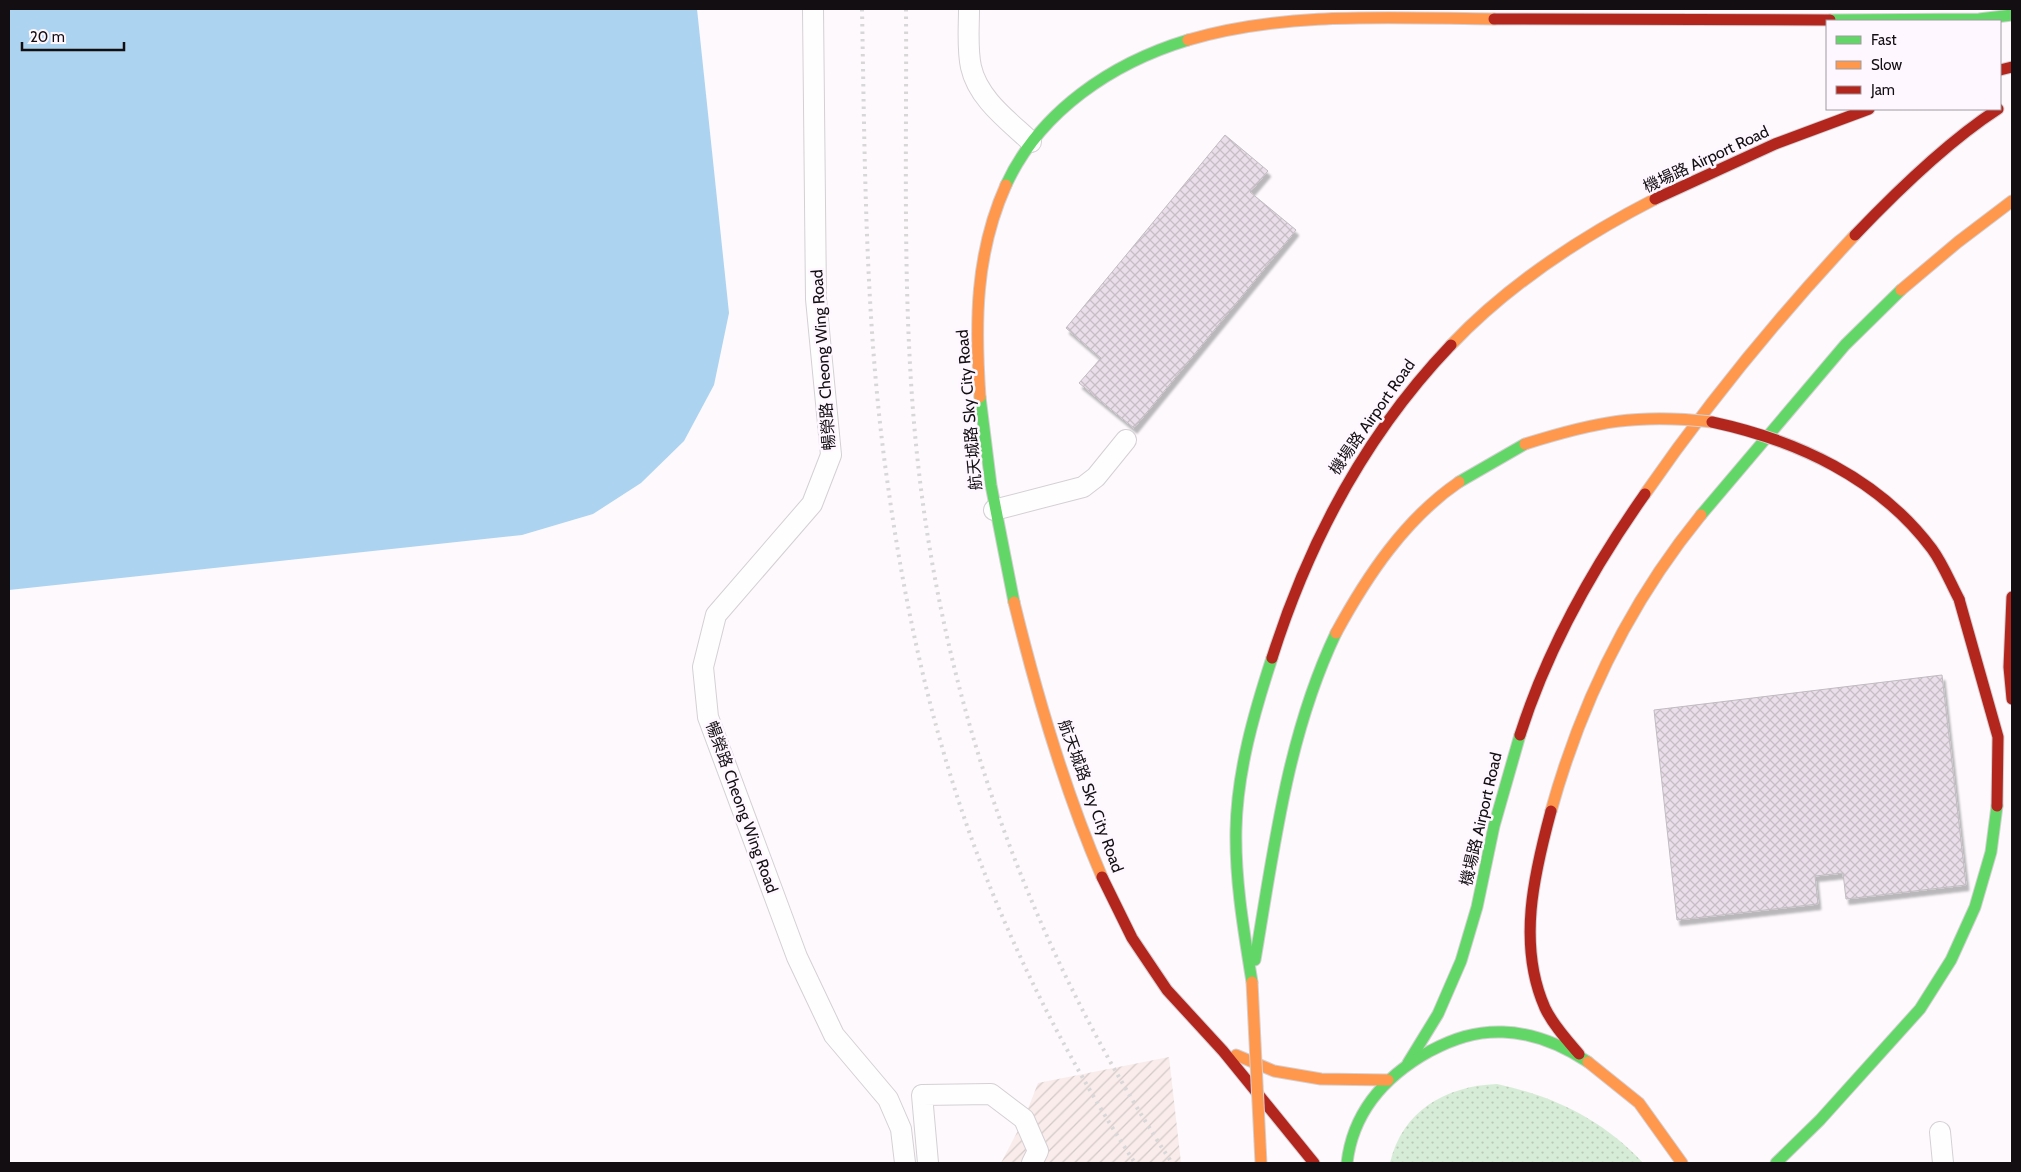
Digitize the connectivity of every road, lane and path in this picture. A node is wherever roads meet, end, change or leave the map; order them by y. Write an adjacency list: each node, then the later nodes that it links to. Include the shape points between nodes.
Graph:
1 (813, 9): 21 (lane, 暢榮路 Cheong Wing Road, via 816,299 831,455 812,504 716,614 703,667 708,717 797,957 834,1035 888,1099 901,1129)
2 (969, 9): 7 (lane, via 971,67 978,84 988,101)
3 (1833, 14): 4 (street, 航天城路 Sky City Road, via 1930,20 1979,19); 7 (street, 航天城路 Sky City Road, via 1351,19 1248,27 1174,44 1126,65 1065,104)
4 (2012, 14)
5 (1866, 110): 13 (street, 機場路 Airport Road, via 1720,167 1605,226 1556,257 1467,328 1426,369 1392,413 1345,483 1313,545 1288,605 1247,744 1237,807 1236,875)
6 (1996, 110): 16 (street, 機場路 Airport Road, via 1974,124 1882,207 1797,296 1675,450 1615,536 1574,604 1535,687 1494,826 1477,907 1461,961 1438,1014)
7 (1031, 142): 10 (street, 航天城路 Sky City Road, via 997,206 980,270 977,344)
8 (2012, 201): 15 (street, via 1915,277 1824,368 1706,508 1655,576 1619,636 1586,705 1560,774 1533,890 1529,944 1534,974 1545,1009)
9 (1126, 440): 10 (lane, via 1096,477 1083,487)
10 (994, 510): 14 (street, 航天城路 Sky City Road, via 1030,668 1095,861 1127,928 1168,992)
11 (2012, 597): 12 (street)
12 (2012, 699)
13 (1252, 982): 18 (street, bridge, via 1302,720 1326,656 1350,605 1379,560 1430,505 1476,471 1525,444 1579,427 1635,418 1691,418 1746,428 1800,446 1849,473 1894,508 1932,550 1959,599 1998,736 1998,795 1991,852 1975,907 1951,960 1920,1009); 24 (street, bridge)
14 (1221, 1049): 17 (street, 航天城路 Sky City Road, via 1274,1071 1321,1080); 25 (street, 航天城路 Sky City Road)
15 (1579, 1054): 16 (street, via 1550,1040 1524,1033 1494,1033 1461,1036); 27 (street, via 1642,1107)
16 (1408, 1063): 17 (street)
17 (1388, 1080): 26 (street, via 1364,1110 1350,1140)
18 (1820, 1120): 20 (street); 28 (street)
19 (1940, 1132): 29 (lane)
20 (1802, 1154)
21 (905, 1163)
22 (928, 1163): 23 (lane, via 922,1095 991,1094 1024,1119 1038,1151)
23 (1032, 1163)
24 (1261, 1163)
25 (1314, 1163)
26 (1347, 1163)
27 (1682, 1163)
28 (1776, 1163)
29 (1943, 1163)

